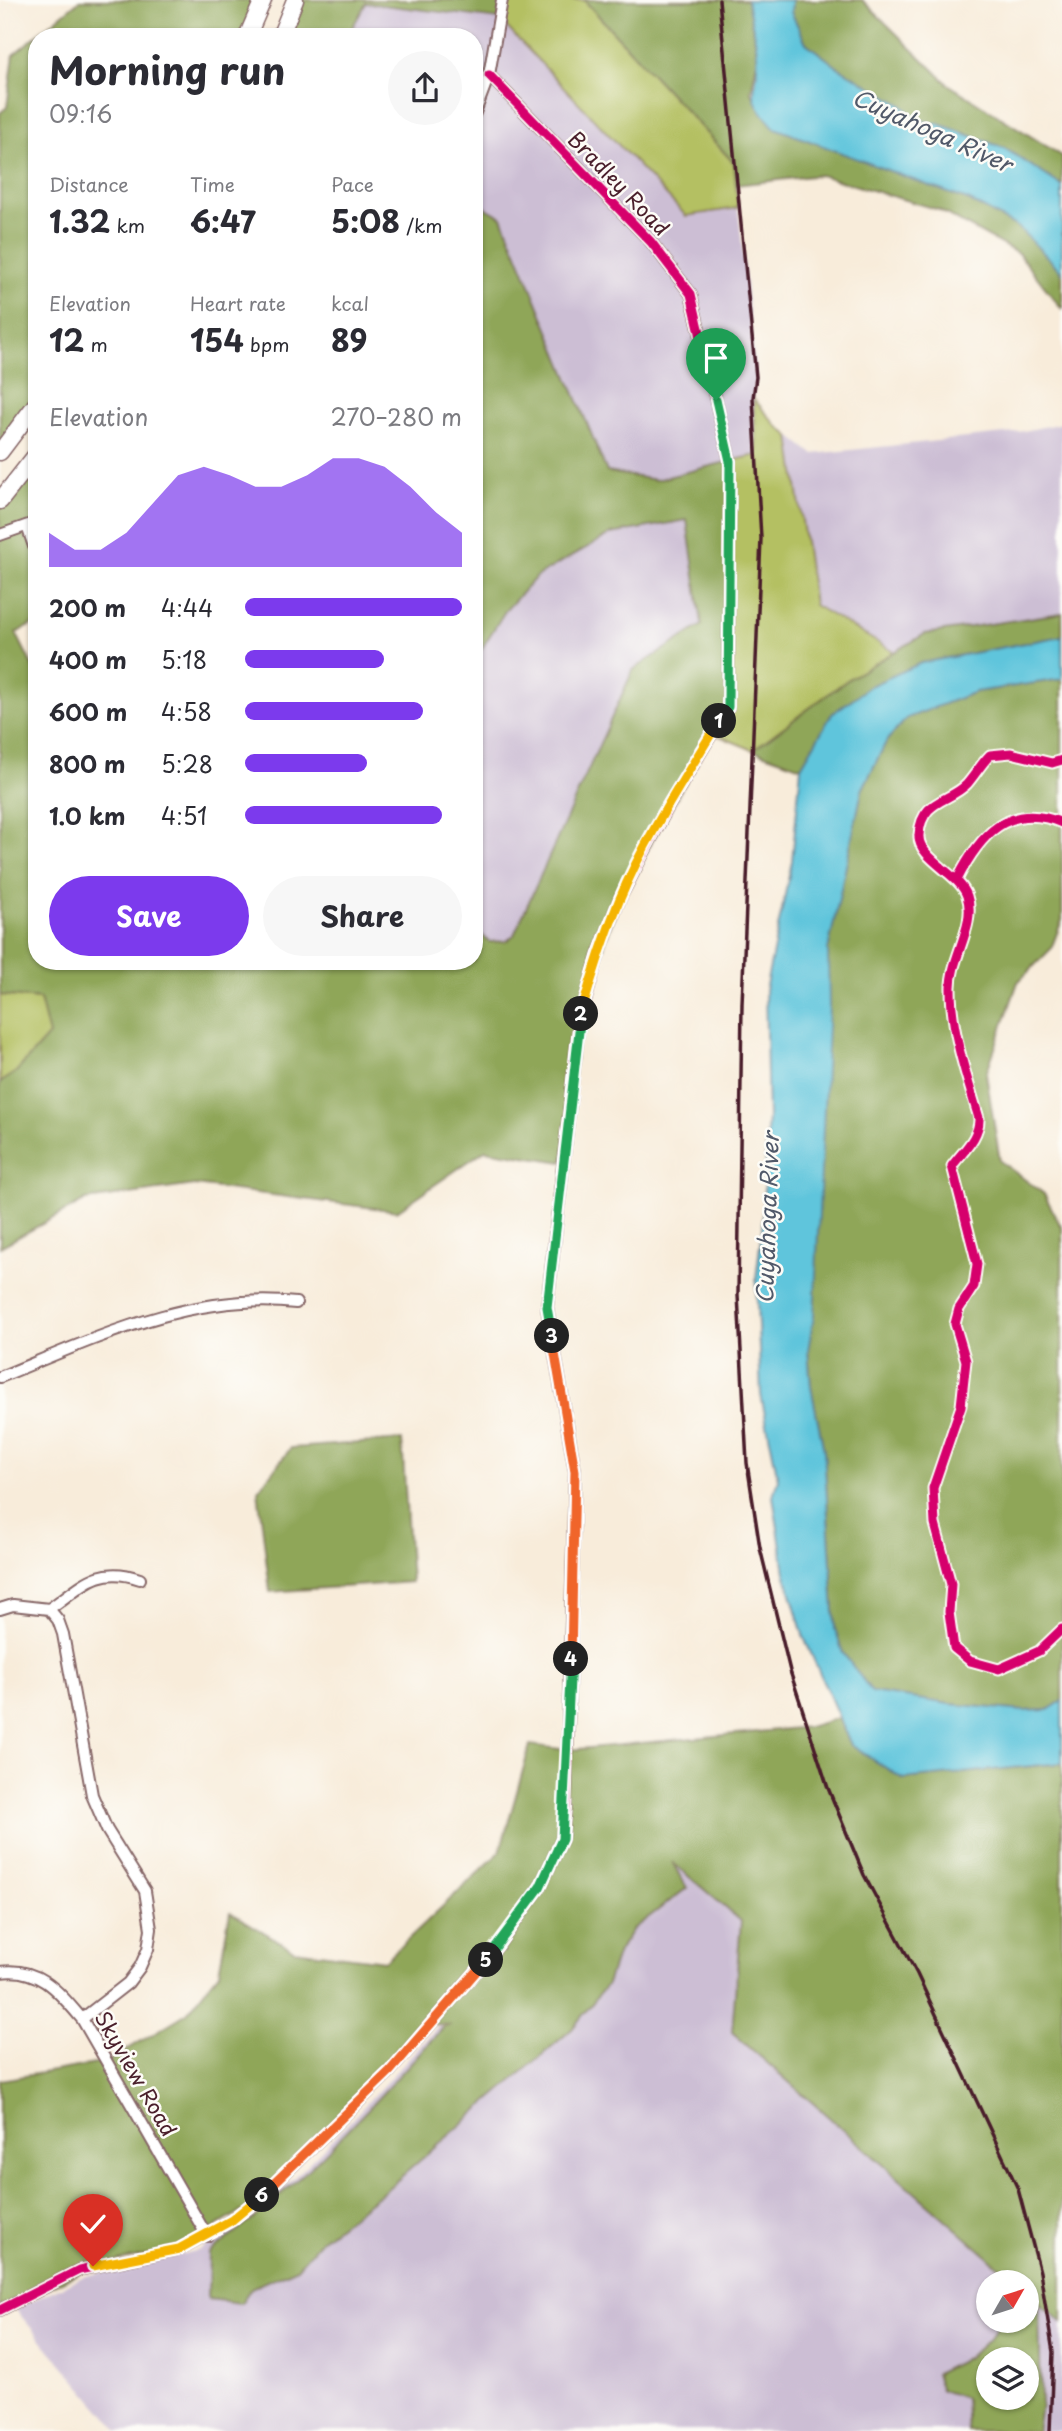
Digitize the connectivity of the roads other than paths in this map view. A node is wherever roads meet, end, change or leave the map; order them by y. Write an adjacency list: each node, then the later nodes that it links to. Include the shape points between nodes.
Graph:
1 (263, 0): 4 (highway)
2 (295, 0): 5 (highway)
3 (502, 0): 6 (street)
4 (251, 28)
5 (284, 28)
6 (489, 75): 7 (street); 21 (street, Bradley Road, via 651,242 691,294 730,461 728,707 620,898 579,1023 547,1307 575,1471 562,1839 540,1887 497,1947 390,2071 251,2205)
7 (483, 91)
8 (28, 415): 9 (highway)
9 (0, 452)
10 (28, 465): 11 (highway)
11 (0, 500)
12 (27, 526): 13 (street)
13 (0, 535)
14 (296, 1303): 15 (street, via 263,1300 149,1317)
15 (0, 1377)
16 (140, 1579): 18 (street, via 112,1572 96,1576)
17 (0, 1609): 18 (street, via 13,1605)
18 (49, 1609): 20 (street, via 63,1634 92,1795 107,1830 145,1891 152,1929 140,1967 128,1983)
19 (0, 1972): 20 (street, Skyview Road, via 42,1978)
20 (82, 2019): 21 (street, Skyview Road)
21 (207, 2235): 22 (street, Bradley Road, via 179,2249 79,2270)
22 (0, 2310)

